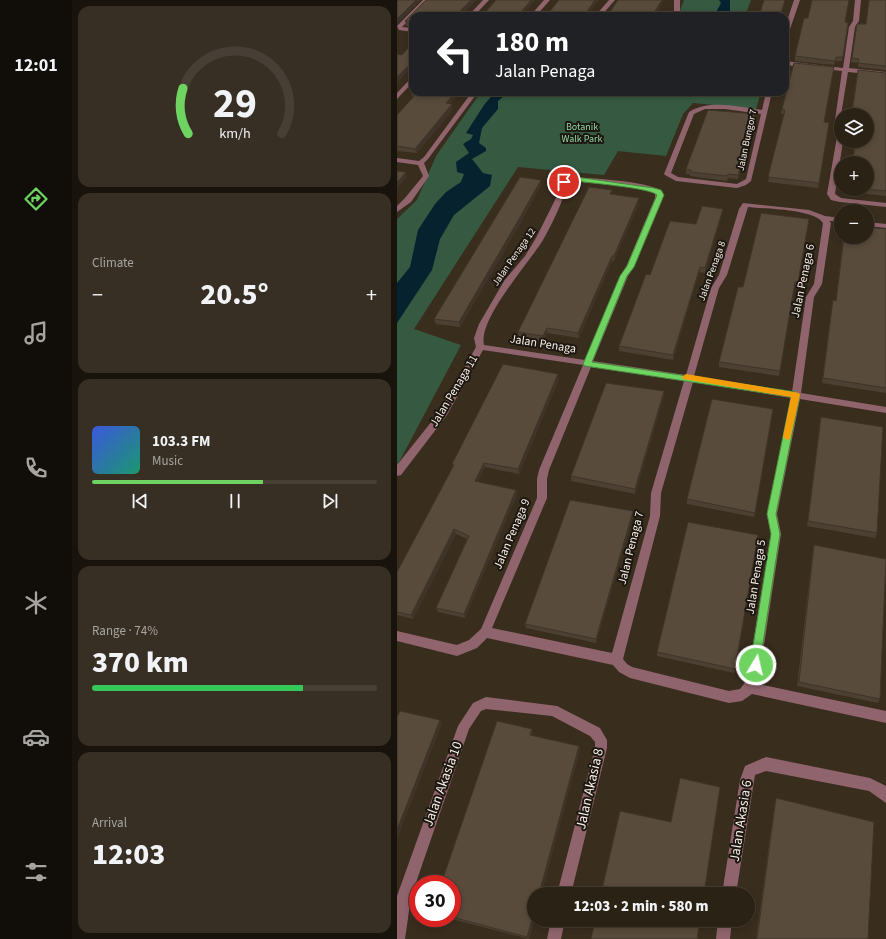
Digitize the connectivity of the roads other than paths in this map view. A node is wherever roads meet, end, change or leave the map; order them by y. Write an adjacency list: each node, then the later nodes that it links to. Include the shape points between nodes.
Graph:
1 (426, 0): 8 (street)
2 (486, 0): 9 (street)
3 (547, 0): 10 (street)
4 (612, 0): 11 (street)
5 (677, 0): 12 (street)
6 (797, 0): 14 (street)
7 (858, 0): 17 (street)
8 (414, 12)
9 (475, 12)
10 (536, 12)
11 (601, 12)
12 (677, 12)
13 (409, 17): 15 (street, via 399,27)
14 (789, 21)
15 (409, 30)
16 (789, 63): 17 (street)
17 (845, 70): 18 (street); 23 (street)
18 (886, 74)
19 (409, 83): 22 (street)
20 (472, 96): 27 (street)
21 (768, 96): 24 (street, Jalan Bungor 7)
22 (397, 97)
23 (840, 108)
24 (763, 112): 24 (street, Jalan Bungor 7, via 764,118 749,180 744,184 737,186 676,179 667,174 691,113 695,109 710,107)
25 (838, 148): 29 (street, via 831,194 834,198)
26 (397, 160): 27 (street)
27 (420, 163): 30 (street, via 426,176)
28 (615, 184): 35 (street, Jalan Penaga 12, via 565,179 561,196 541,238 508,281 483,324 478,338); 36 (street, Jalan Penaga 9, via 650,188 661,195)
29 (886, 205)
30 (397, 210)
31 (825, 218): 32 (street); 37 (street, Jalan Penaga 8, via 809,212 781,208 750,205 743,208 723,275 715,288); 38 (street, Jalan Penaga 6, via 827,223 818,284 810,297)
32 (834, 219)
33 (874, 225): 34 (street)
34 (886, 226)
35 (480, 347): 36 (street, Jalan Penaga); 40 (street, Jalan Penaga 11, via 444,413)
36 (587, 364): 37 (street, Jalan Penaga); 41 (street, Jalan Penaga 9, via 544,470 542,498)
37 (689, 378): 38 (street, Jalan Penaga); 43 (street, Jalan Penaga 7, via 656,493 655,516)
38 (796, 395): 39 (street, Jalan Penaga); 44 (street, Jalan Penaga 5, via 772,514 775,534)
39 (886, 410)
40 (397, 472)
41 (485, 632): 42 (street, Jalan Penaga 9, via 473,644 457,651); 43 (street)
42 (401, 637)
43 (617, 660): 44 (street, via 630,672 729,697 742,696)
44 (750, 688): 46 (street)
45 (553, 710): 48 (street, Jalan Akasia 8, via 595,732 601,740); 52 (street, Jalan Akasia 10, via 486,703 471,714 464,726 413,869 404,897)
46 (886, 717)
47 (886, 796): 49 (street, Jalan Akasia 6, via 882,790 870,785 766,764 750,771)
48 (567, 887)
49 (730, 887)
50 (557, 927): 53 (street)
51 (724, 927): 54 (street)
52 (398, 939)
53 (554, 939)
54 (723, 939)

